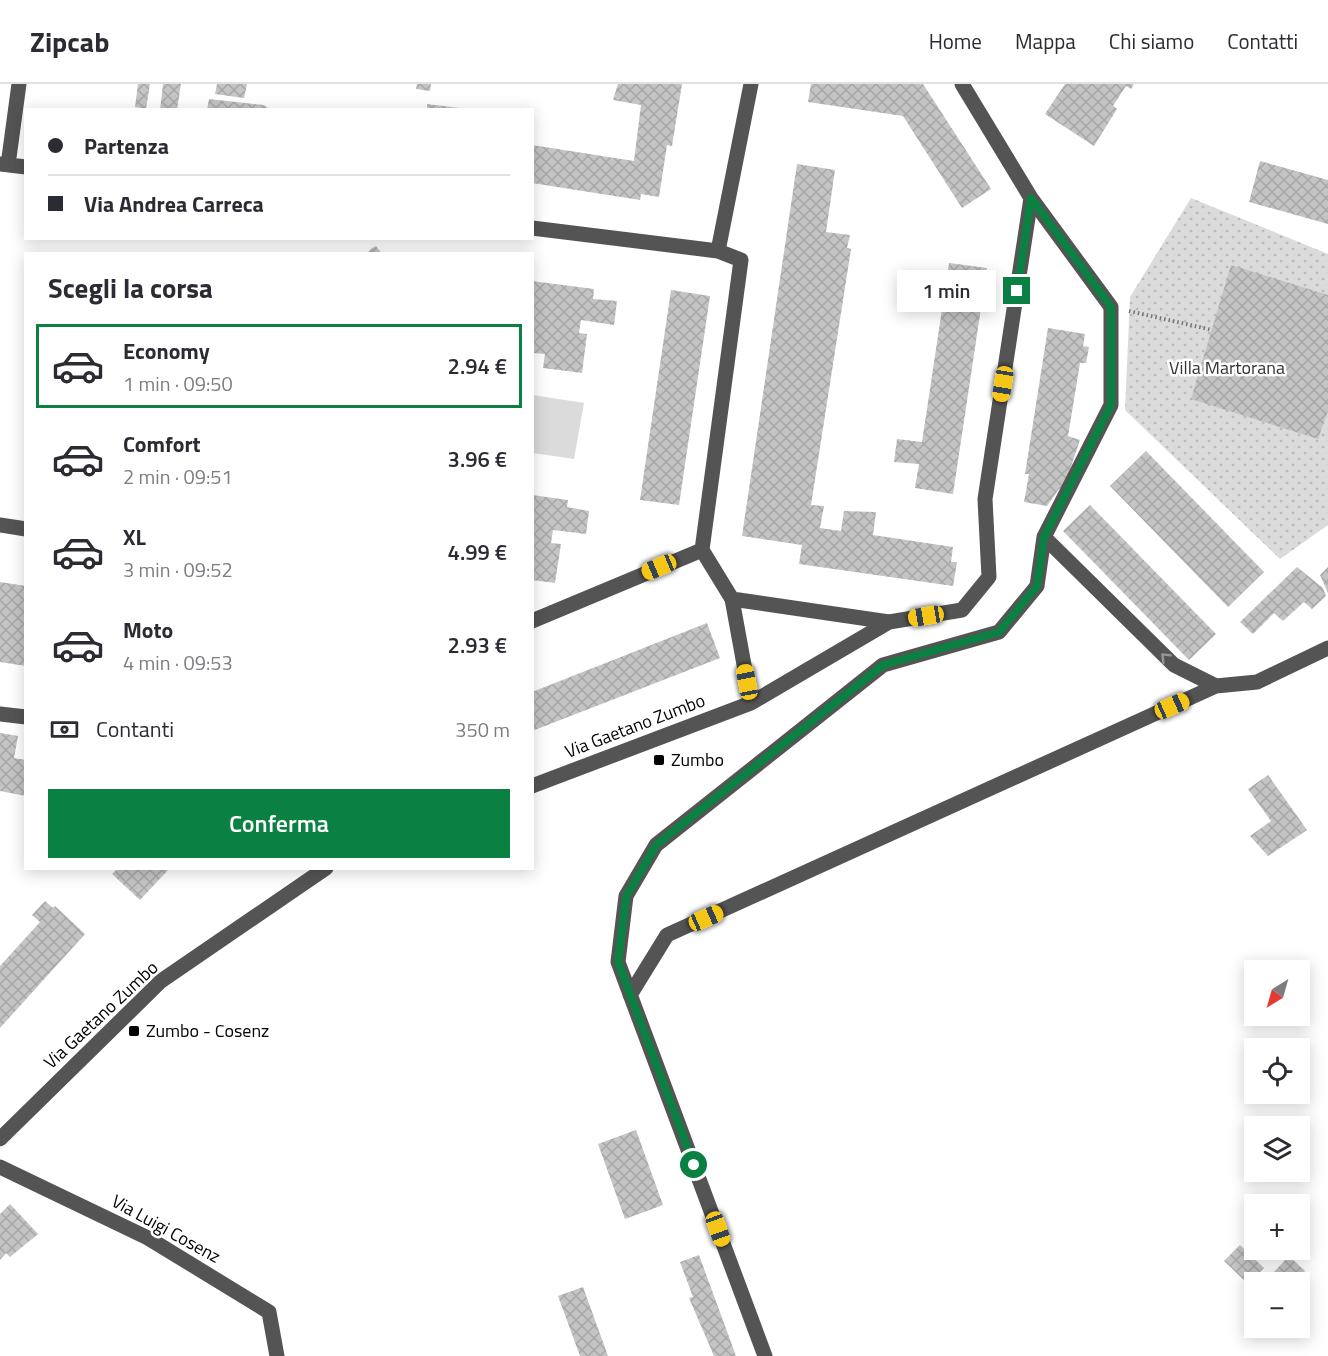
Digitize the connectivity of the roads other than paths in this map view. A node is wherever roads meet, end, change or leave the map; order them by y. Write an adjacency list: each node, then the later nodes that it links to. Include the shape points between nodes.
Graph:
1 (19, 84): 4 (street)
2 (752, 84): 8 (street)
3 (962, 84): 6 (street)
4 (4, 164): 5 (street)
5 (24, 167)
6 (1031, 198): 11 (street, via 1111,307 1111,405); 15 (street, via 985,499 989,577 962,610)
7 (534, 228): 8 (street)
8 (718, 251): 12 (street, via 741,260)
9 (0, 525): 10 (street)
10 (24, 529)
11 (1044, 537): 17 (street, one-way to 11, via 1174,665); 23 (street, via 1037,586 999,632 883,665 656,845 626,897 618,962)
12 (702, 550): 13 (street); 14 (street)
13 (732, 599): 15 (street); 18 (street)
14 (534, 620)
15 (889, 622): 18 (street, Via Gaetano Zumbo)
16 (1328, 648): 17 (street, via 1257,682)
17 (1216, 686): 23 (street, via 667,935)
18 (751, 703): 21 (street, Via Gaetano Zumbo)
19 (0, 714): 20 (street)
20 (24, 717)
21 (534, 785)
22 (323, 870): 24 (street, Via Gaetano Zumbo, via 161,981)
23 (630, 995): 27 (street)
24 (0, 1139)
25 (0, 1167): 26 (street, Via Luigi Cosenz, via 148,1238 269,1312)
26 (277, 1356)
27 (765, 1356)

